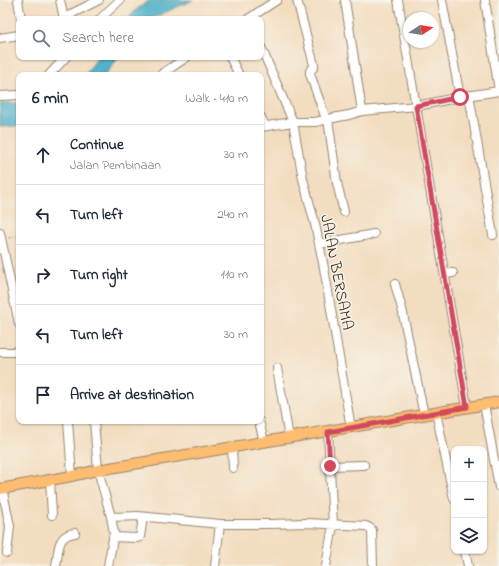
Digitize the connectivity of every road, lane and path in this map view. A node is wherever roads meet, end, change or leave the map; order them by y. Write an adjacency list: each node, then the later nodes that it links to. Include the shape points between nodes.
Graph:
1 (18, 0): 12 (street)
2 (60, 0): 13 (street)
3 (99, 0): 11 (street)
4 (120, 0): 15 (street)
5 (277, 0): 16 (street)
6 (297, 0): 33 (street, via 314,65 310,74)
7 (345, 0): 32 (street)
8 (398, 0): 31 (street)
9 (442, 0): 30 (street)
10 (485, 0): 26 (street)
11 (89, 2): 14 (street)
12 (21, 16)
13 (63, 16)
14 (68, 16)
15 (103, 16)
16 (253, 16)
17 (16, 35): 18 (street)
18 (0, 38)
19 (264, 54): 34 (street, JALAN BERSAMA)
20 (63, 60): 23 (street)
21 (184, 60): 24 (street)
22 (232, 60): 25 (street)
23 (52, 72)
24 (172, 72)
25 (238, 72)
26 (499, 91): 28 (street)
27 (16, 95): 29 (street)
28 (469, 95): 30 (street); 39 (street)
29 (0, 96)
30 (460, 97): 31 (street)
31 (416, 106): 32 (street); 48 (street, via 449,274)
32 (362, 111): 33 (street)
33 (327, 119): 34 (street); 36 (street)
34 (293, 122): 35 (street); 40 (street, JALAN BERSAMA, via 302,178)
35 (264, 126)
36 (344, 212)
37 (0, 233): 42 (street)
38 (374, 234): 40 (street)
39 (493, 235)
40 (319, 244): 54 (street, JALAN BERSAMA)
41 (395, 284): 50 (street)
42 (16, 310)
43 (0, 352): 44 (street)
44 (16, 352)
45 (277, 368): 56 (street)
46 (499, 402): 47 (main road)
47 (484, 404): 48 (main road); 66 (street)
48 (467, 407): 49 (main road)
49 (436, 412): 50 (main road); 65 (street)
50 (424, 415): 54 (main road)
51 (68, 424): 63 (street)
52 (94, 424): 62 (street)
53 (261, 424): 57 (street)
54 (351, 428): 55 (main road)
55 (328, 432): 56 (main road); 60 (street)
56 (289, 438): 57 (main road)
57 (264, 442): 58 (main road)
58 (232, 448): 61 (street); 62 (main road)
59 (364, 465): 60 (street)
60 (330, 466): 72 (street)
61 (233, 468)
62 (98, 470): 63 (main road); 69 (street)
63 (72, 476): 64 (main road)
64 (50, 480): 67 (main road); 68 (street)
65 (451, 484)
66 (499, 487)
67 (1, 489): 75 (street, via 10,526)
68 (52, 515)
69 (111, 517): 70 (street); 74 (street)
70 (144, 517): 71 (street); 74 (street, via 140,537)
71 (220, 524): 72 (street); 79 (street)
72 (333, 524): 80 (street); 81 (street, via 366,526 372,530)
73 (75, 533): 77 (street, via 66,535 61,540)
74 (113, 537): 78 (street)
75 (7, 553)
76 (466, 554): 82 (street)
77 (56, 566)
78 (108, 566)
79 (215, 566)
80 (326, 566)
81 (373, 566)
82 (468, 566)

